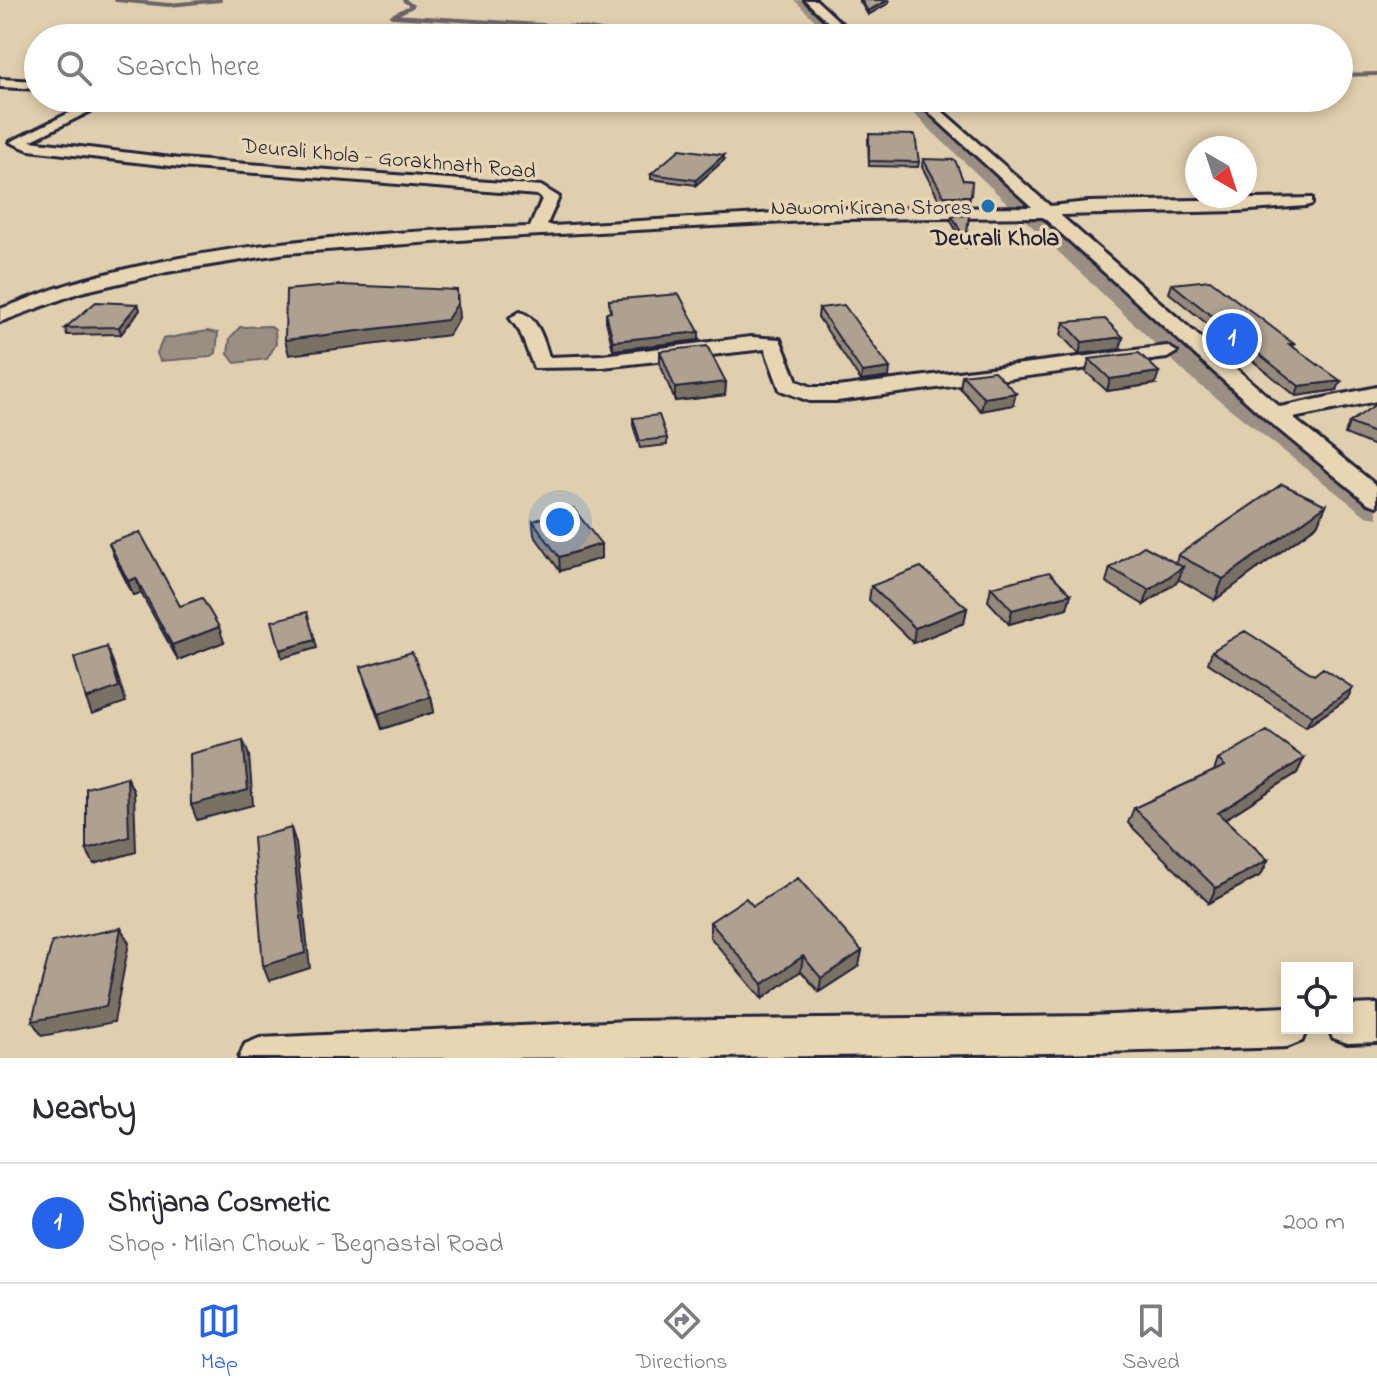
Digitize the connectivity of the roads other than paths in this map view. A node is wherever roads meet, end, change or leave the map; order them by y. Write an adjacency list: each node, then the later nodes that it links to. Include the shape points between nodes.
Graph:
1 (810, 0): 2 (street)
2 (836, 24)
3 (0, 83): 4 (street)
4 (24, 84)
5 (81, 112): 9 (street, Deurali Khola - Gorakhnath Road, via 17,142 180,163 541,191 551,197 538,226)
6 (934, 112): 8 (street)
7 (1306, 201): 8 (street)
8 (1045, 212): 9 (street, via 845,214); 14 (street)
9 (551, 231): 10 (street, via 286,248 75,288)
10 (0, 316)
11 (520, 318): 12 (street, via 541,364 773,343 788,385 809,394)
12 (1167, 352)
13 (1377, 394): 14 (street)
14 (1275, 415): 15 (street)
15 (1377, 498)
16 (1377, 1023): 17 (street)
17 (1353, 1024)
18 (1281, 1027): 19 (street, via 1090,1036 629,1041)
19 (260, 1058)

